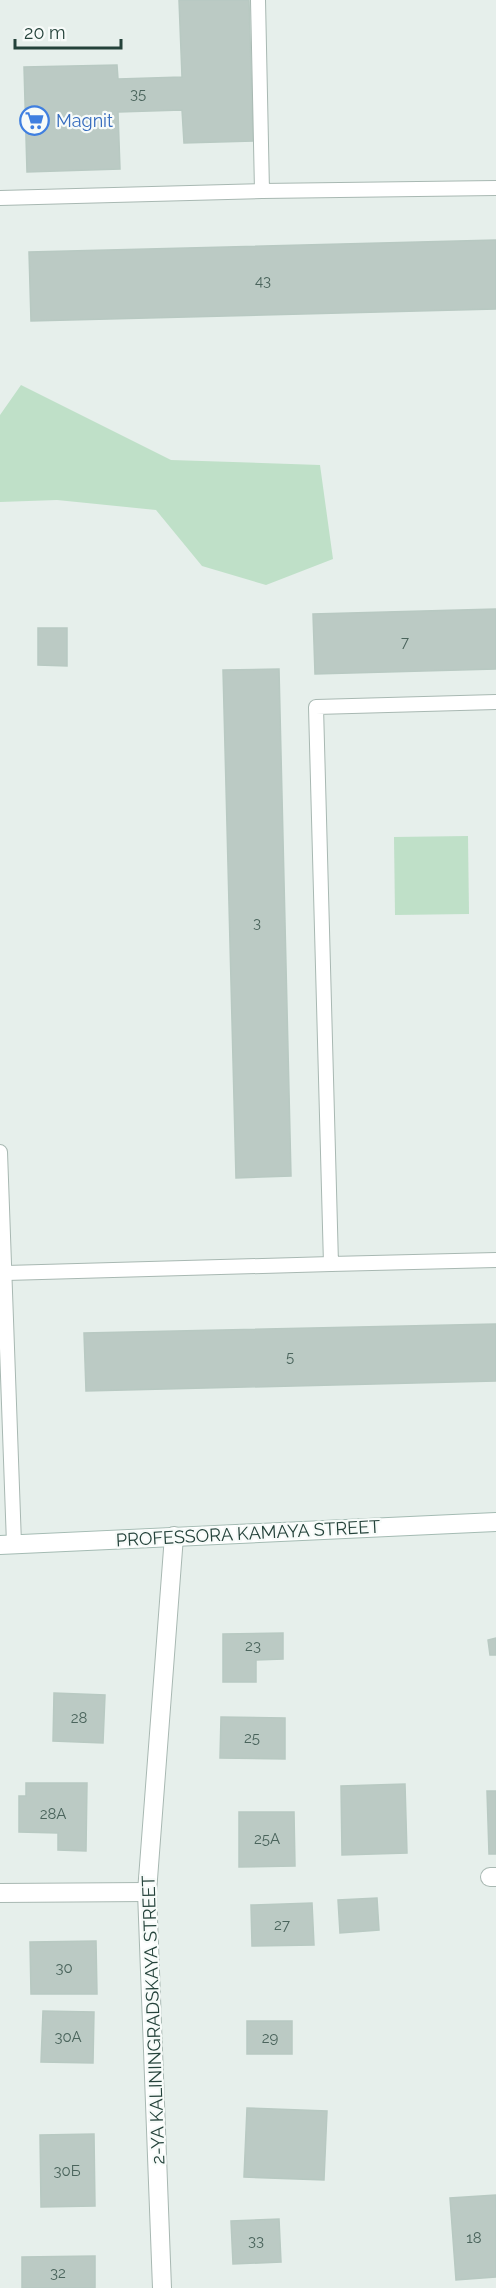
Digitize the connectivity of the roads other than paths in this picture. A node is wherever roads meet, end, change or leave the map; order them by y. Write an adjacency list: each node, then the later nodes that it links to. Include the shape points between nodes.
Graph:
1 (258, 0): 3 (lane)
2 (496, 188): 3 (lane)
3 (262, 191): 4 (lane)
4 (0, 198)
5 (496, 702): 8 (lane, via 316,707)
6 (0, 1152): 9 (lane)
7 (496, 1260): 8 (lane)
8 (331, 1264): 9 (lane)
9 (6, 1273): 12 (lane)
10 (496, 1521): 11 (street, PROFESSORA KAMAYA STREET)
11 (174, 1536): 12 (street, PROFESSORA KAMAYA STREET); 13 (street, 2-YA KALININGRADSKAYA STREET)
12 (7, 1544)
13 (147, 1892): 14 (street); 15 (street, 2-YA KALININGRADSKAYA STREET)
14 (0, 1893)
15 (162, 2288)

